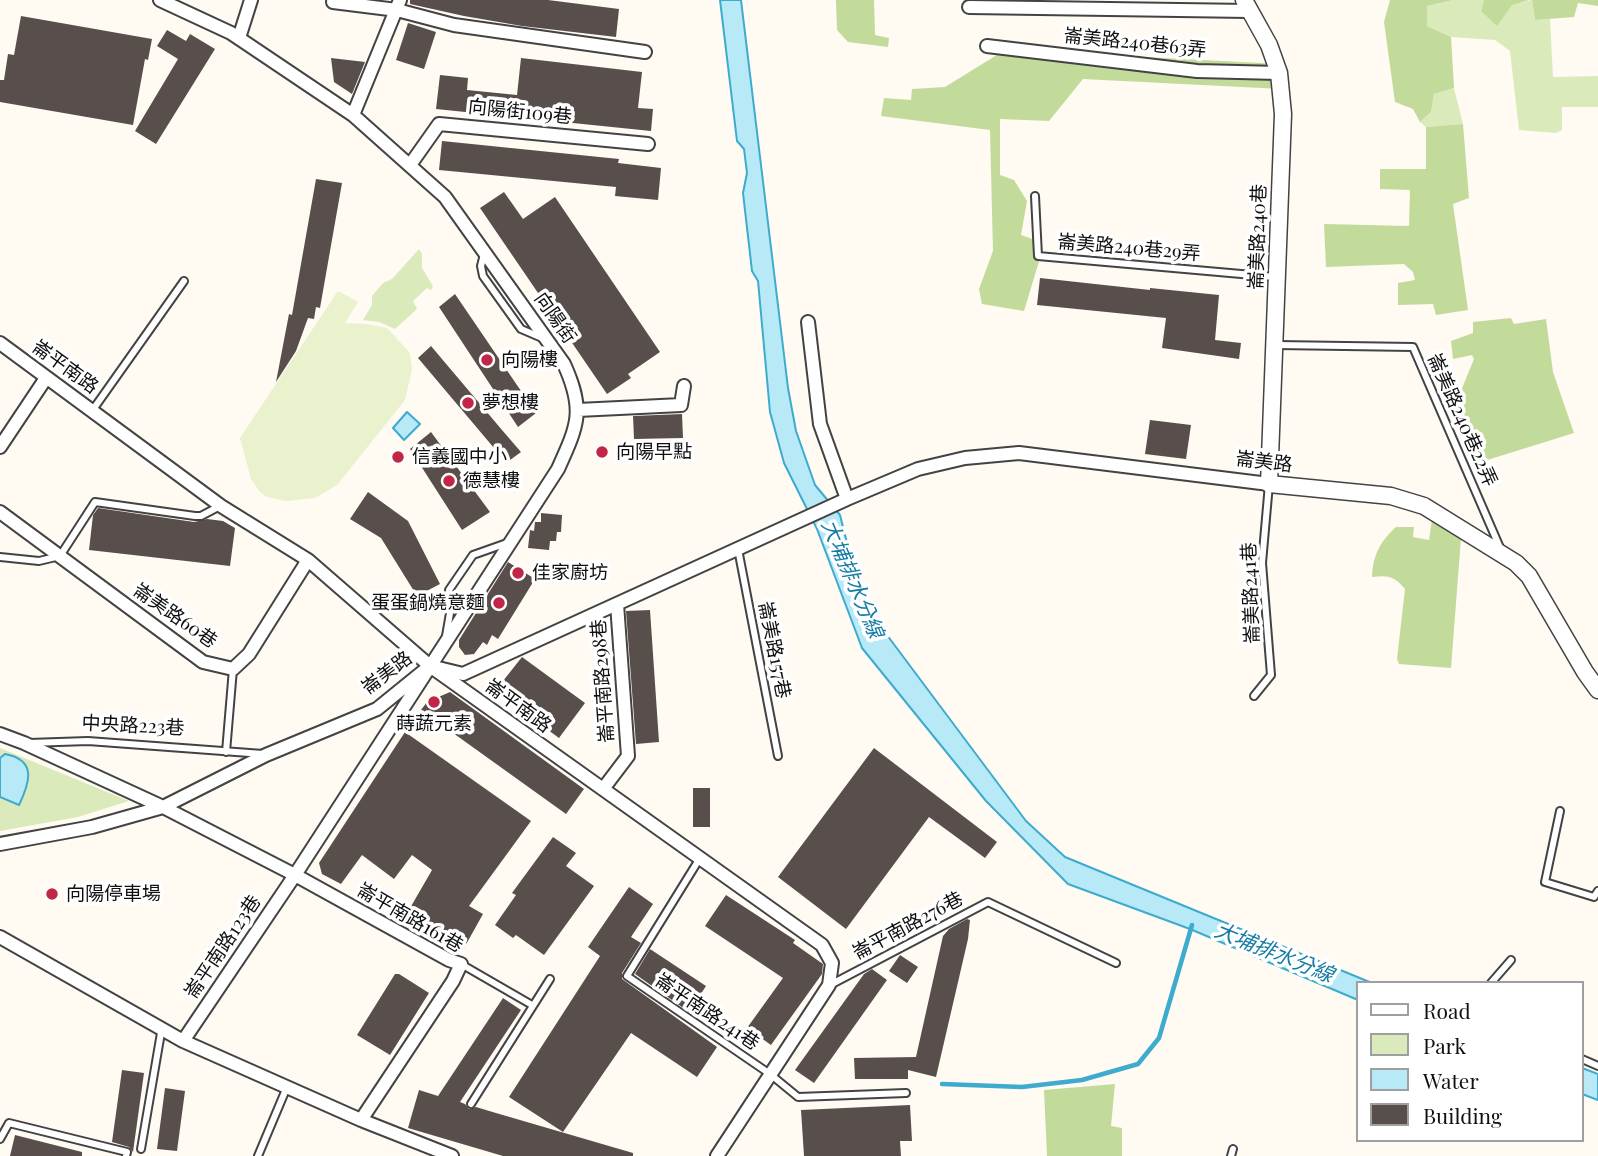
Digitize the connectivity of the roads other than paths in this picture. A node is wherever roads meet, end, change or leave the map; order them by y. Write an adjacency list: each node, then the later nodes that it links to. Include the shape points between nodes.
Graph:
1 (160, 0): 7 (street, 向陽街)
2 (251, 0): 7 (street)
3 (333, 2): 4 (street)
4 (398, 5): 9 (street, via 454,25); 11 (street)
5 (1246, 6): 6 (street); 10 (street, 崙美路240巷)
6 (969, 7)
7 (239, 38): 11 (street, 向陽街)
8 (987, 46): 10 (street, 崙美路240巷63弄, via 1197,71)
9 (645, 52)
10 (1279, 73): 15 (street, 崙美路240巷, via 1283,114)
11 (353, 116): 13 (street, 向陽街)
12 (648, 144): 13 (street, 向陽街109巷, via 439,124)
13 (410, 165): 22 (street, 向陽街, via 445,197 564,364 575,388)
14 (1035, 197): 15 (lane, 崙美路240巷29弄, via 1038,256)
15 (1277, 277): 19 (street, 崙美路240巷)
16 (184, 281): 23 (lane)
17 (808, 322): 26 (street, via 820,424)
18 (0, 343): 20 (street, 崙平南路)
19 (1275, 345): 25 (street, 崙美路240巷); 31 (lane, 崙美路240巷22弄, via 1413,348)
20 (46, 378): 23 (street, 崙平南路); 24 (street)
21 (684, 386): 22 (street, via 681,405)
22 (578, 410): 29 (street, 向陽街, via 574,433 558,469)
23 (92, 411): 27 (street, 崙平南路)
24 (0, 447)
25 (1269, 484): 26 (street, 崙美路, via 1019,453 965,458 918,470); 31 (street, 崙美路, via 1391,496 1424,506); 40 (lane, 崙美路241巷, via 1262,563 1270,675)
26 (847, 499): 30 (street, 崙美路)
27 (222, 506): 32 (lane, via 195,516 95,502); 34 (street, 崙平南路)
28 (0, 512): 32 (street, 崙美路60巷)
29 (514, 537): 36 (street, 向陽街); 36 (lane, via 472,555 449,590)
30 (738, 549): 35 (street, 崙美路); 45 (lane, 崙美路157巷)
31 (1503, 555): 39 (street, 崙美路, via 1529,576)
32 (60, 556): 33 (lane, via 39,561); 38 (street, 崙美路60巷, via 203,662)
33 (0, 557)
34 (308, 560): 37 (street, 崙平南路); 38 (street, via 249,654)
35 (617, 604): 37 (street, 崙美路, via 463,674); 46 (street, 崙平南路298巷, via 628,756)
36 (444, 644): 37 (street, 向陽街)
37 (430, 666): 44 (street, 崙美路, via 377,709); 46 (street, 崙平南路); 51 (street, 向陽街)
38 (233, 670): 43 (lane)
39 (1598, 690)
40 (1254, 696)
41 (0, 734): 42 (street, 中央路223巷)
42 (24, 743): 43 (lane, 中央路223巷, via 88,741); 47 (street, 崙平南路161巷)
43 (226, 752): 44 (lane, 中央路223巷)
44 (266, 755): 47 (street, 崙美路)
45 (778, 756)
46 (603, 789): 50 (street, 崙平南路)
47 (163, 807): 49 (street, 崙美路, via 92,827); 51 (street, 崙平南路161巷)
48 (1560, 811): 52 (lane, via 1545,882 1594,897)
49 (0, 844)
50 (700, 859): 59 (street, 崙平南路, via 822,945 832,963); 63 (lane, 崙平南路241巷, via 627,976)
51 (295, 875): 56 (street, 崙平南路161巷); 62 (street, 崙平南路123巷)
52 (1598, 891)
53 (0, 937): 61 (street)
54 (1511, 960): 58 (lane)
55 (1116, 963): 59 (lane, 崙平南路276巷, via 988,902)
56 (461, 964): 60 (lane); 67 (street, 崙平南路161巷)
57 (550, 979): 60 (lane)
58 (1493, 981)
59 (829, 985): 63 (street)
60 (531, 1005): 66 (lane)
61 (162, 1027): 62 (street); 69 (lane)
62 (183, 1041): 64 (street)
63 (770, 1074): 65 (lane, 崙平南路241巷, via 802,1098); 73 (street)
64 (287, 1087): 67 (street); 71 (lane)
65 (906, 1093)
66 (471, 1104)
67 (361, 1120): 72 (street)
68 (0, 1139): 70 (lane, via 9,1123 127,1152)
69 (141, 1149)
70 (126, 1156)
71 (258, 1156)
72 (453, 1156)
73 (717, 1156)

